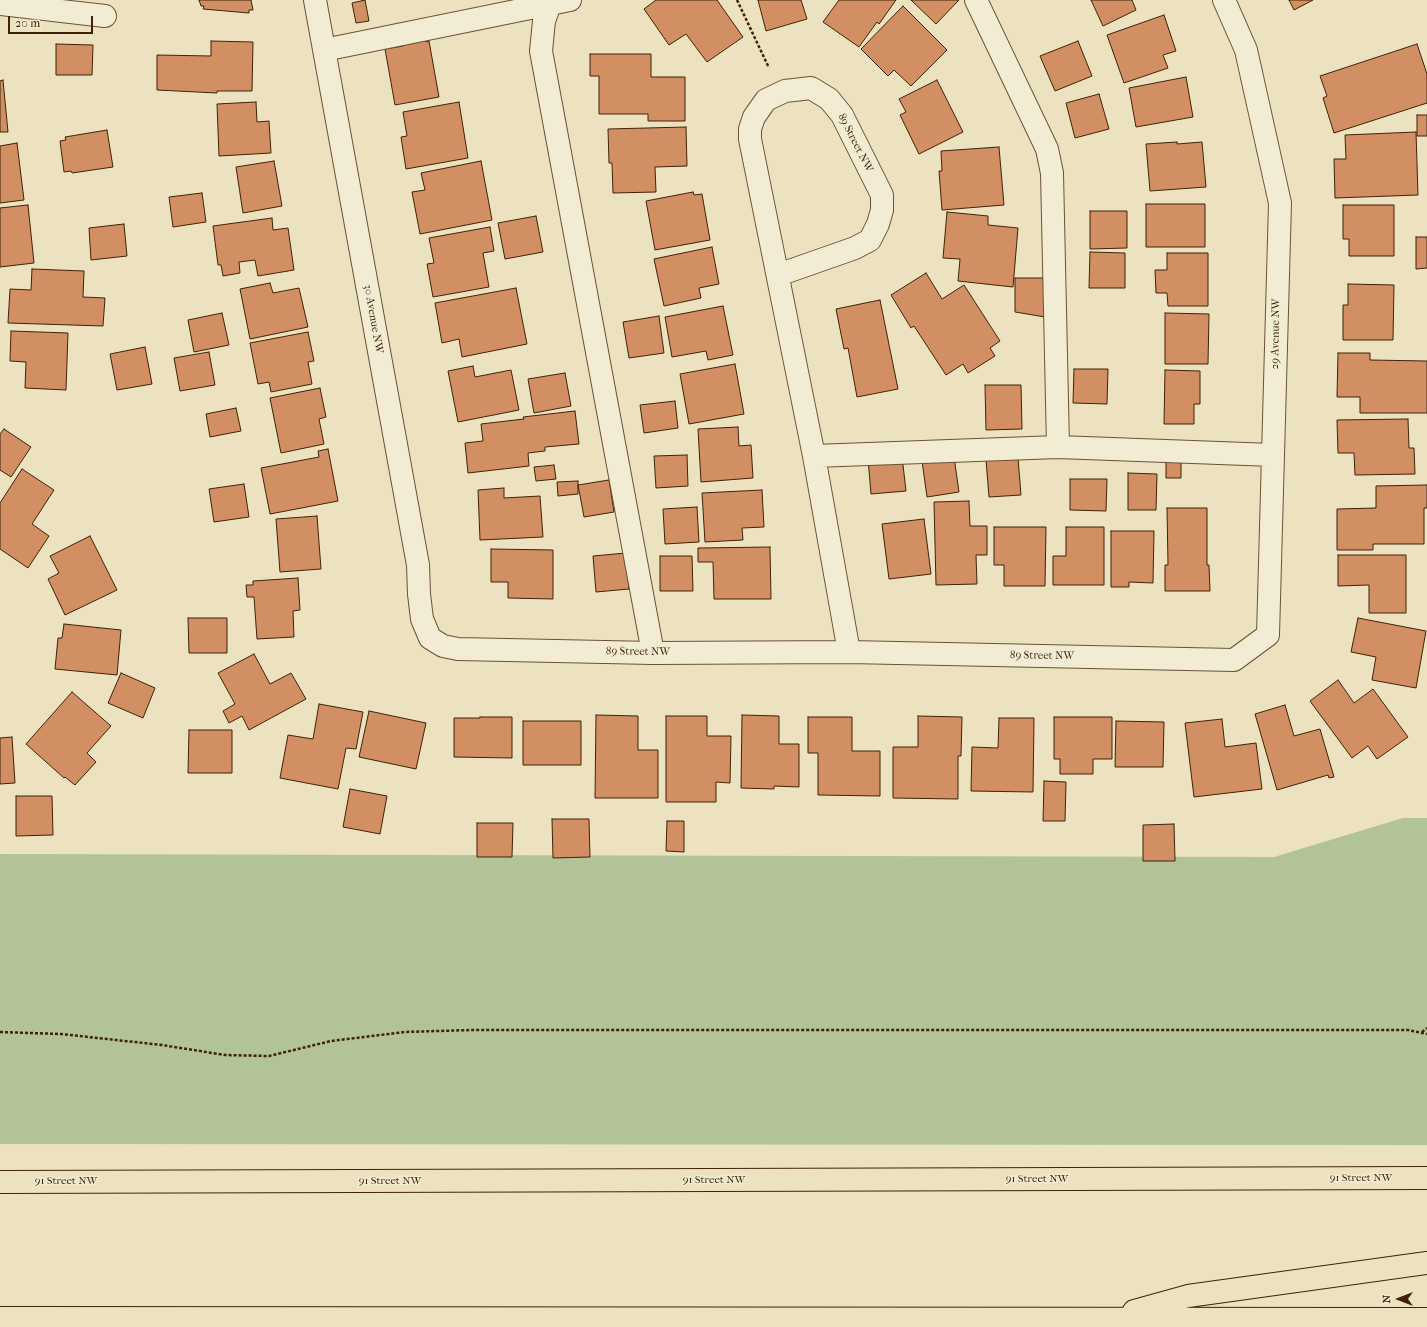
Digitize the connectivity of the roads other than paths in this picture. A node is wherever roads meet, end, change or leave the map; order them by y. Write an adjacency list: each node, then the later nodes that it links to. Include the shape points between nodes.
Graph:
1 (315, 0): 7 (street, 30 Avenue NW)
2 (976, 0): 9 (street, via 1048,149 1052,173)
3 (1224, 0): 10 (street, 29 Avenue NW, via 1246,50 1280,203)
4 (560, 2): 7 (street); 14 (street, via 544,21 541,51)
5 (0, 4): 6 (street)
6 (104, 16)
7 (324, 50): 12 (street, 30 Avenue NW, via 418,565 418,594 422,619)
8 (778, 275): 8 (street, 89 Street NW, via 855,248 870,240 882,210 882,195 842,115 828,99 811,88 785,91 766,100 754,117 750,129); 11 (street, 89 Street NW)
9 (1058, 447): 10 (street); 11 (street)
10 (1273, 454): 15 (street, 29 Avenue NW, via 1268,635)
11 (814, 456): 13 (street, 89 Street NW)
12 (430, 638): 14 (street, 89 Street NW, via 444,646 458,649)
13 (849, 652): 14 (street, 89 Street NW); 15 (street, 89 Street NW)
14 (653, 653)
15 (1234, 660)
16 (1427, 1178): 17 (main road, 91 Street NW)
17 (0, 1182)
18 (1427, 1263): 20 (main road, via 1188,1296)
19 (0, 1318): 20 (main road)
20 (1108, 1318): 21 (main road)
21 (1363, 1319): 22 (main road); 23 (main road)
22 (1427, 1319)
23 (1396, 1327)

